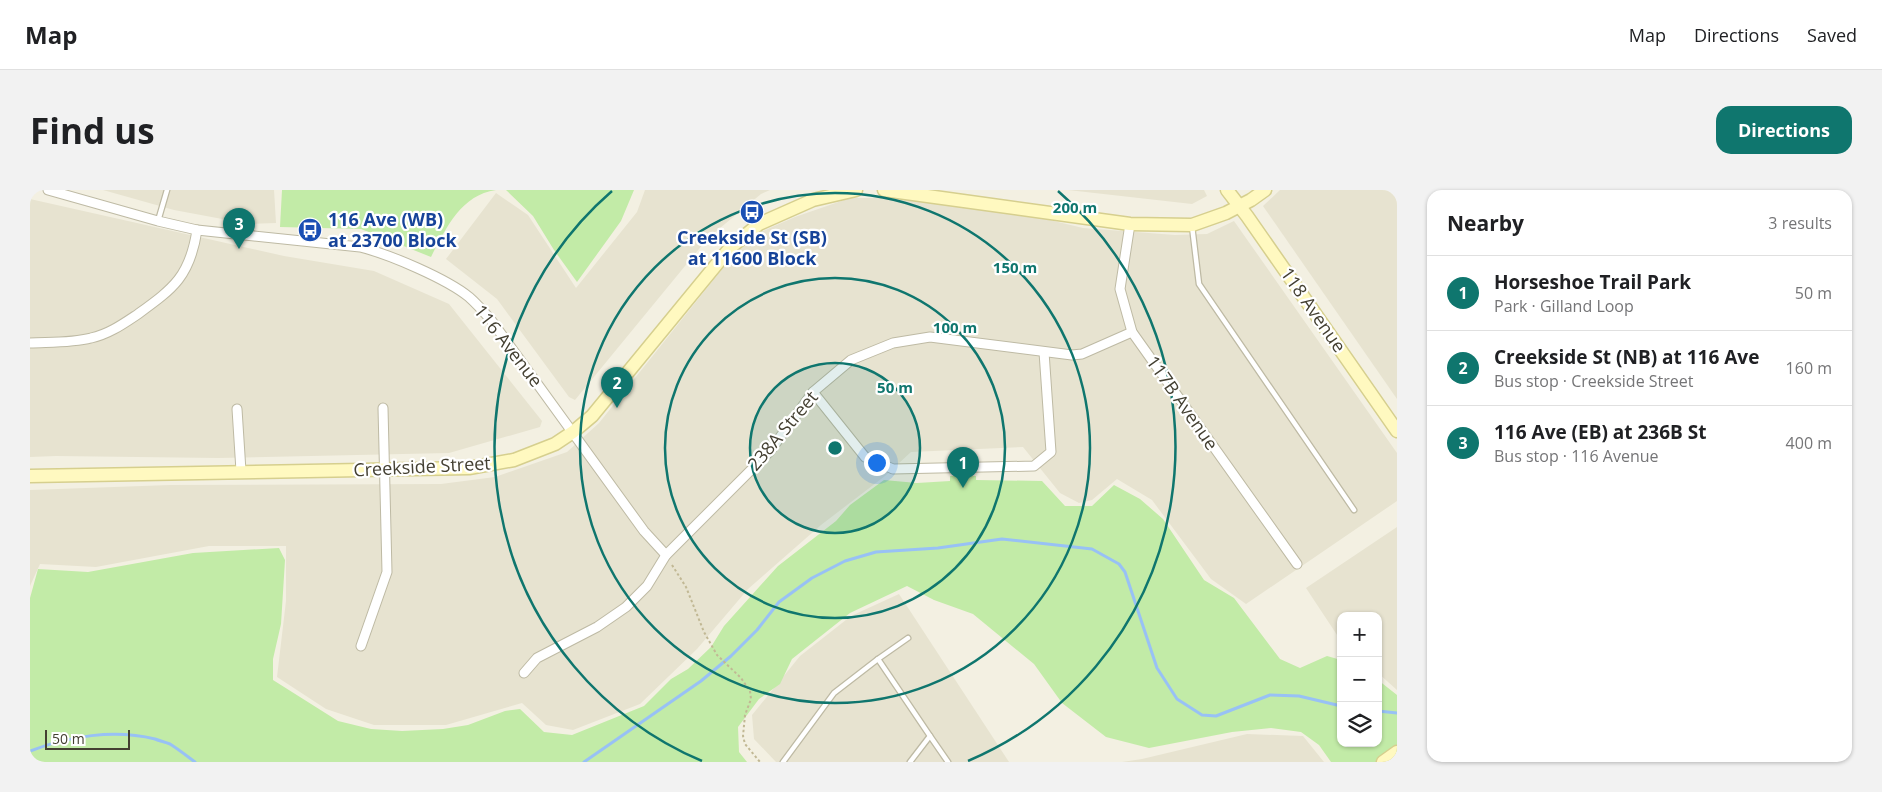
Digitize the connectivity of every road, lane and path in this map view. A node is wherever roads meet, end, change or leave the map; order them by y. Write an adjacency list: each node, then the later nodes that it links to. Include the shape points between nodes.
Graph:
1 (48, 190): 8 (street, 116 Avenue)
2 (167, 190): 8 (lane)
3 (856, 190): 19 (street, Creekside Street, via 813,200 759,224 730,248 592,416)
4 (884, 190): 9 (street)
5 (1227, 190): 7 (street, 118 Avenue)
6 (1265, 190): 7 (street)
7 (1240, 206): 10 (street); 18 (street, 118 Avenue)
8 (158, 221): 11 (street, 116 Avenue)
9 (1130, 224): 10 (street); 12 (street, 117B Avenue, via 1120,289)
10 (1192, 225): 23 (lane, via 1200,284)
11 (197, 230): 13 (street, via 190,259 181,278 167,293 126,322 85,340); 19 (street, 116 Avenue, via 360,247 451,285 468,296 491,320)
12 (1132, 332): 14 (street, 238A Street, via 1082,354); 25 (street, 117B Avenue)
13 (30, 343)
14 (1044, 352): 15 (street, 238A Street, via 930,337 893,343 851,360); 15 (street, via 1051,452 1034,466 893,469 865,457)
15 (813, 392): 24 (street, 238A Street, via 770,451)
16 (383, 408): 20 (street)
17 (237, 409): 21 (street)
18 (1397, 431)
19 (573, 432): 20 (street, Creekside Street, via 533,454 501,463 469,468); 24 (street, 116 Avenue, via 644,531)
20 (384, 470): 21 (street, Creekside Street); 27 (street, via 387,572)
21 (241, 471): 22 (street, Creekside Street)
22 (30, 476)
23 (1354, 510)
24 (666, 554): 29 (street, 238A Street, via 647,586 626,607 597,627 536,658); 32 (path, via 686,587 704,632 718,655 750,691 751,699 745,715 745,744)
25 (1297, 564)
26 (908, 638): 28 (lane)
27 (361, 646)
28 (878, 658): 30 (lane); 33 (lane, via 834,693)
29 (524, 673)
30 (930, 736): 34 (lane); 35 (lane)
31 (1397, 752): 36 (street)
32 (760, 762)
33 (783, 762)
34 (910, 762)
35 (948, 762)
36 (1383, 762)

